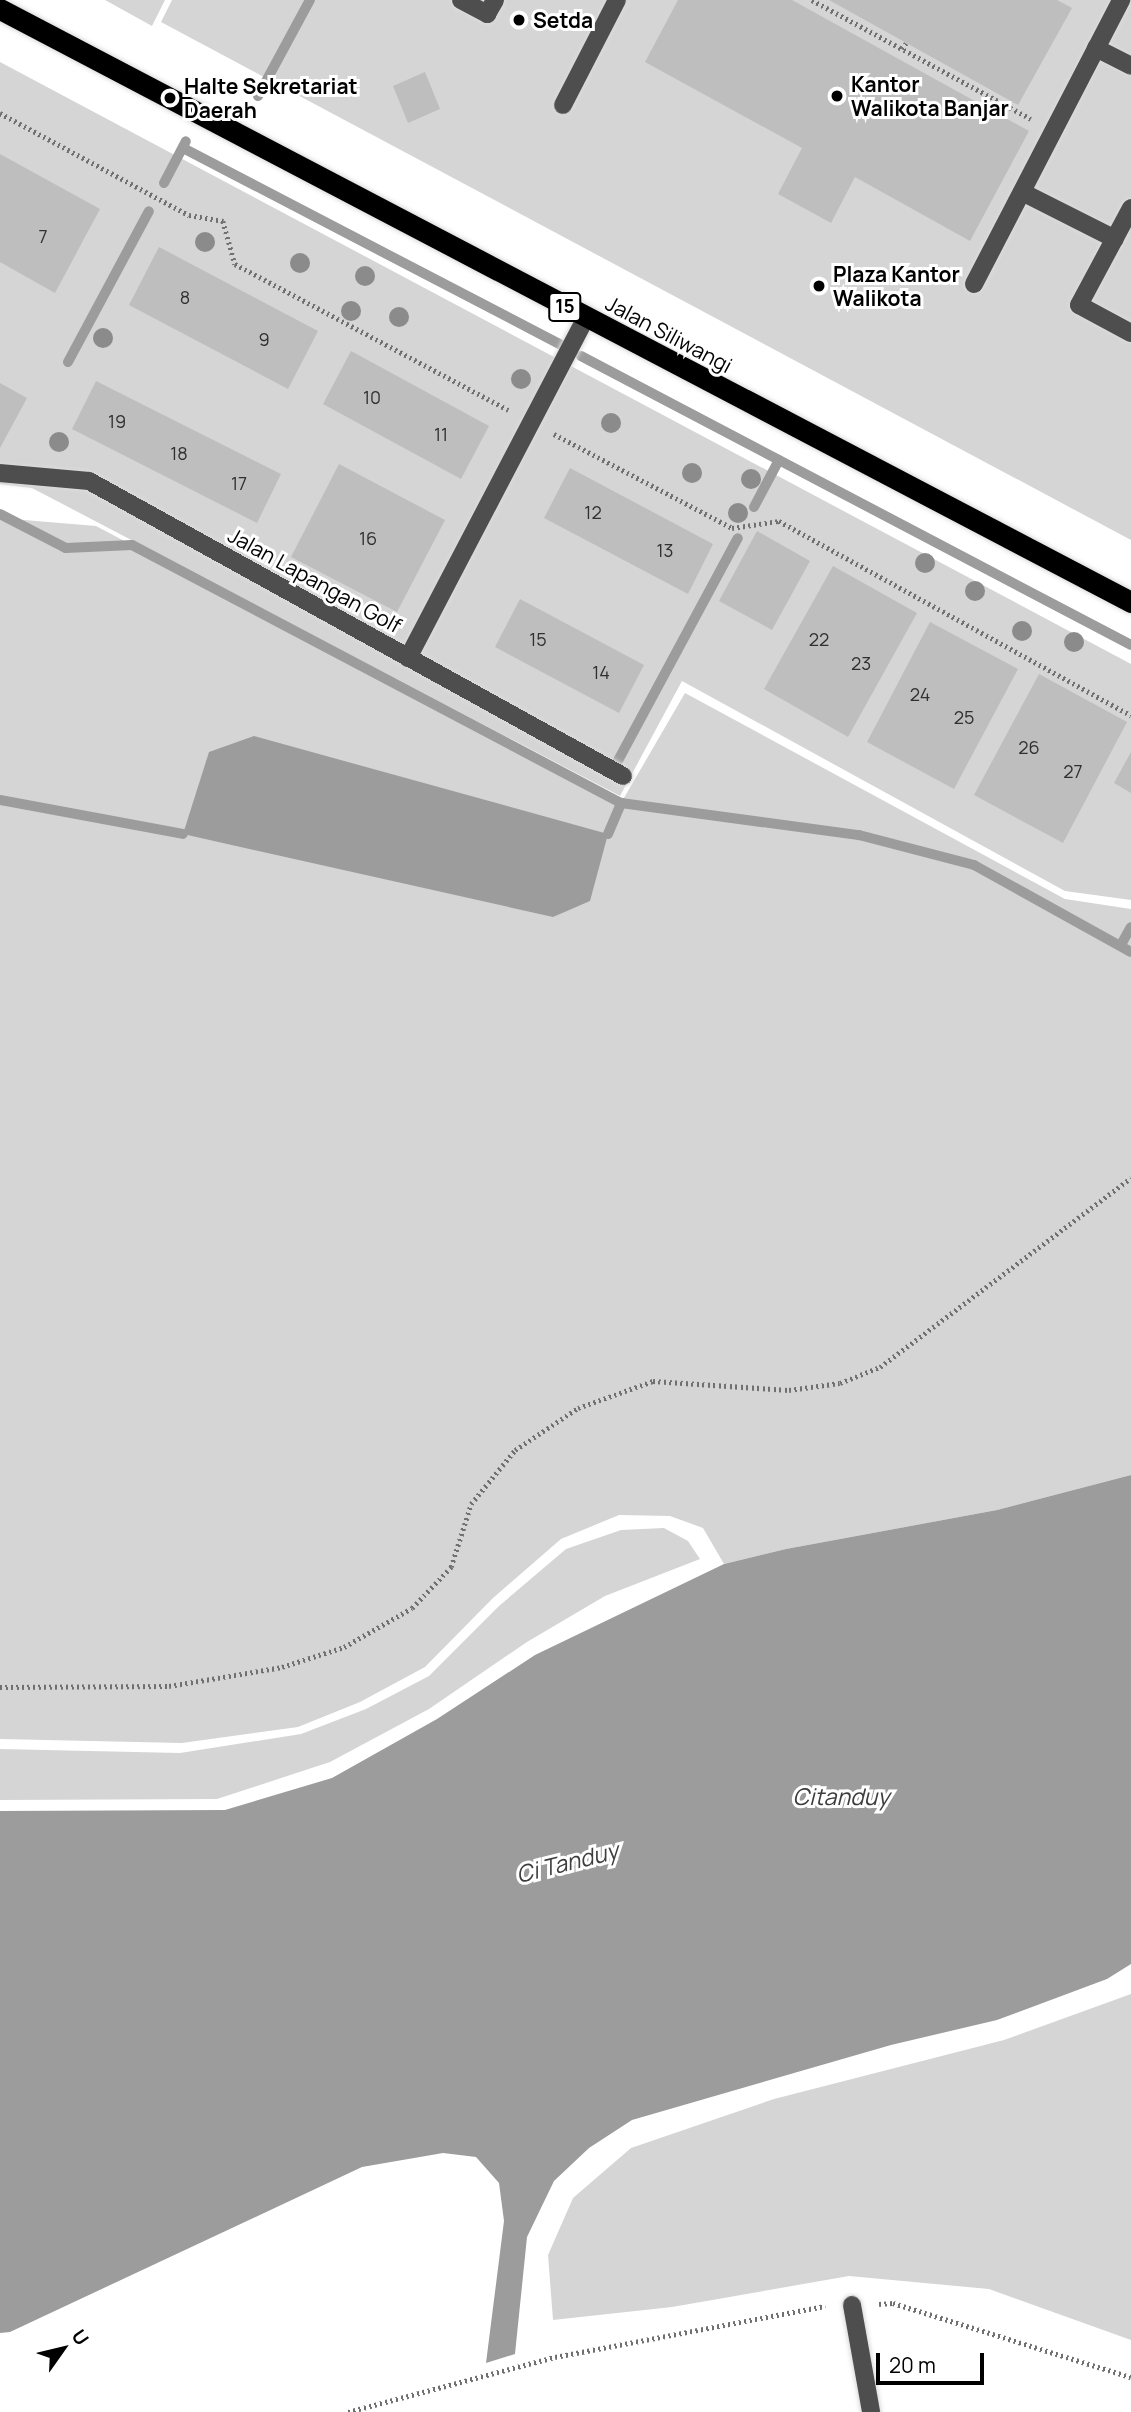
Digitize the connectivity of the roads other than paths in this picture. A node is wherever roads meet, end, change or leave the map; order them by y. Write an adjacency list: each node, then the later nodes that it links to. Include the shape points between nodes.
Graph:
1 (461, 0): 2 (street, via 487,15)
2 (495, 0)
3 (618, 0): 8 (street)
4 (1121, 0): 6 (street)
5 (0, 9): 13 (highway, Jalan Siliwangi / 15)
6 (1096, 48): 7 (street); 9 (street)
7 (1131, 66)
8 (563, 105)
9 (1022, 192): 11 (street); 12 (street)
10 (1131, 208): 11 (street)
11 (1115, 239): 14 (street, via 1080,305)
12 (974, 284)
13 (586, 318): 16 (highway, Jalan Siliwangi / 15); 17 (street, Jalan Lapangan Golf)
14 (1131, 332)
15 (0, 473): 17 (street, Jalan Lapangan Golf, via 89,481)
16 (1131, 602)
17 (408, 658): 18 (street)
18 (624, 776)
19 (852, 2305): 20 (street)
20 (871, 2412)

